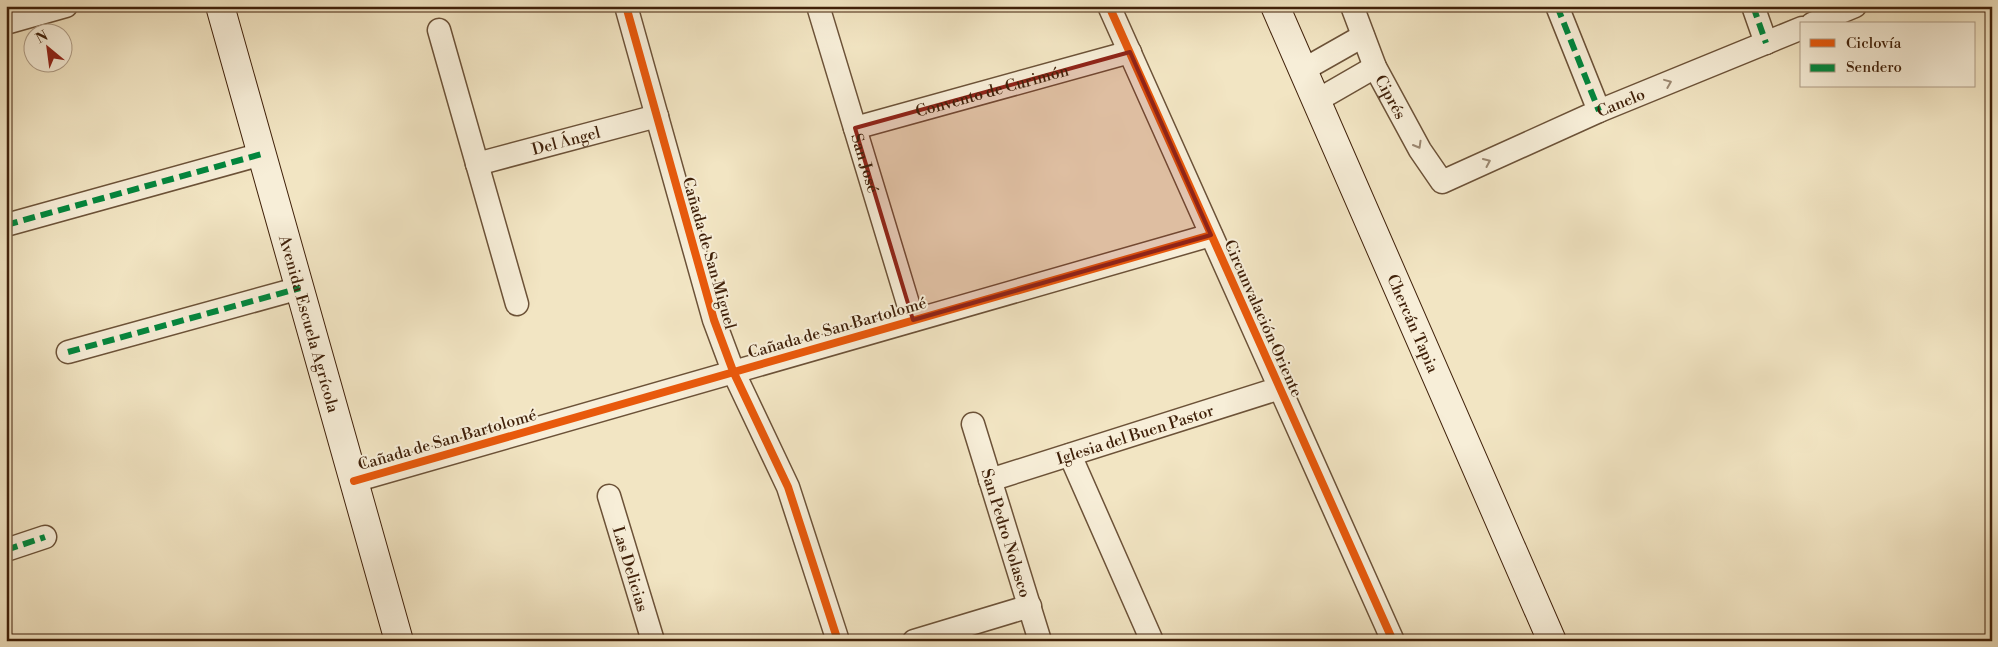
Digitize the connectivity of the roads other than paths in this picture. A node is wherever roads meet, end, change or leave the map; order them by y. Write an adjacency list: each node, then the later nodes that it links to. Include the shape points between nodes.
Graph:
1 (66, 6): 12 (street)
2 (220, 6): 24 (main road, Avenida Escuela Agrícola)
3 (626, 6): 22 (street, Cañada de San Miguel)
4 (818, 6): 23 (street, San José)
5 (1109, 6): 17 (street, Circunvalación Oriente)
6 (1275, 6): 19 (main road, Chercán Tapia)
7 (1352, 6): 15 (street, Ciprés)
8 (1557, 6): 21 (street)
9 (1752, 6): 16 (street)
10 (1855, 6): 11 (street)
11 (1817, 22)
12 (6, 23)
13 (1800, 29): 16 (street, Canelo)
14 (439, 30): 25 (street)
15 (1363, 36): 18 (street, Ciprés); 19 (street)
16 (1766, 43): 21 (street, Canelo, one-way to 16)
17 (1130, 52): 23 (street, Convento de Curimón); 28 (street, Circunvalación Oriente)
18 (1375, 67): 20 (street); 26 (street, Ciprés, one-way to 26, via 1420,150)
19 (1303, 70): 20 (main road, Chercán Tapia)
20 (1316, 101): 50 (main road, Chercán Tapia)
21 (1599, 111): 26 (street, Canelo, one-way to 21)
22 (657, 116): 25 (street, Del Ángel); 33 (street, Cañada de San Miguel, via 714,320)
23 (855, 128): 31 (street, San José)
24 (262, 154): 27 (street); 29 (main road, Avenida Escuela Agrícola)
25 (477, 164): 30 (street)
26 (1442, 182)
27 (6, 224)
28 (1212, 235): 31 (street, Cañada de San Bartolomé); 34 (street, Circunvalación Oriente)
29 (300, 288): 32 (street); 38 (main road, Avenida Escuela Agrícola)
30 (517, 304)
31 (913, 320): 33 (street, Cañada de San Bartolomé)
32 (68, 352)
33 (733, 371): 38 (street, Cañada de San Bartolomé); 45 (street, Cañada de San Miguel, via 788,487)
34 (1280, 388): 36 (street, Iglesia del Buen Pastor); 49 (street, Circunvalación Oriente)
35 (973, 424): 37 (street, San Pedro Nolasco)
36 (1070, 455): 37 (street, Iglesia del Buen Pastor); 48 (street)
37 (990, 480): 42 (street, San Pedro Nolasco)
38 (354, 481): 43 (main road, Avenida Escuela Agrícola)
39 (608, 496): 44 (street, Las Delicias)
40 (45, 537): 41 (street)
41 (6, 550)
42 (1030, 606): 46 (street); 47 (street, San Pedro Nolasco)
43 (399, 641)
44 (653, 641)
45 (838, 641)
46 (914, 641)
47 (1040, 641)
48 (1152, 641)
49 (1392, 641)
50 (1552, 641)

